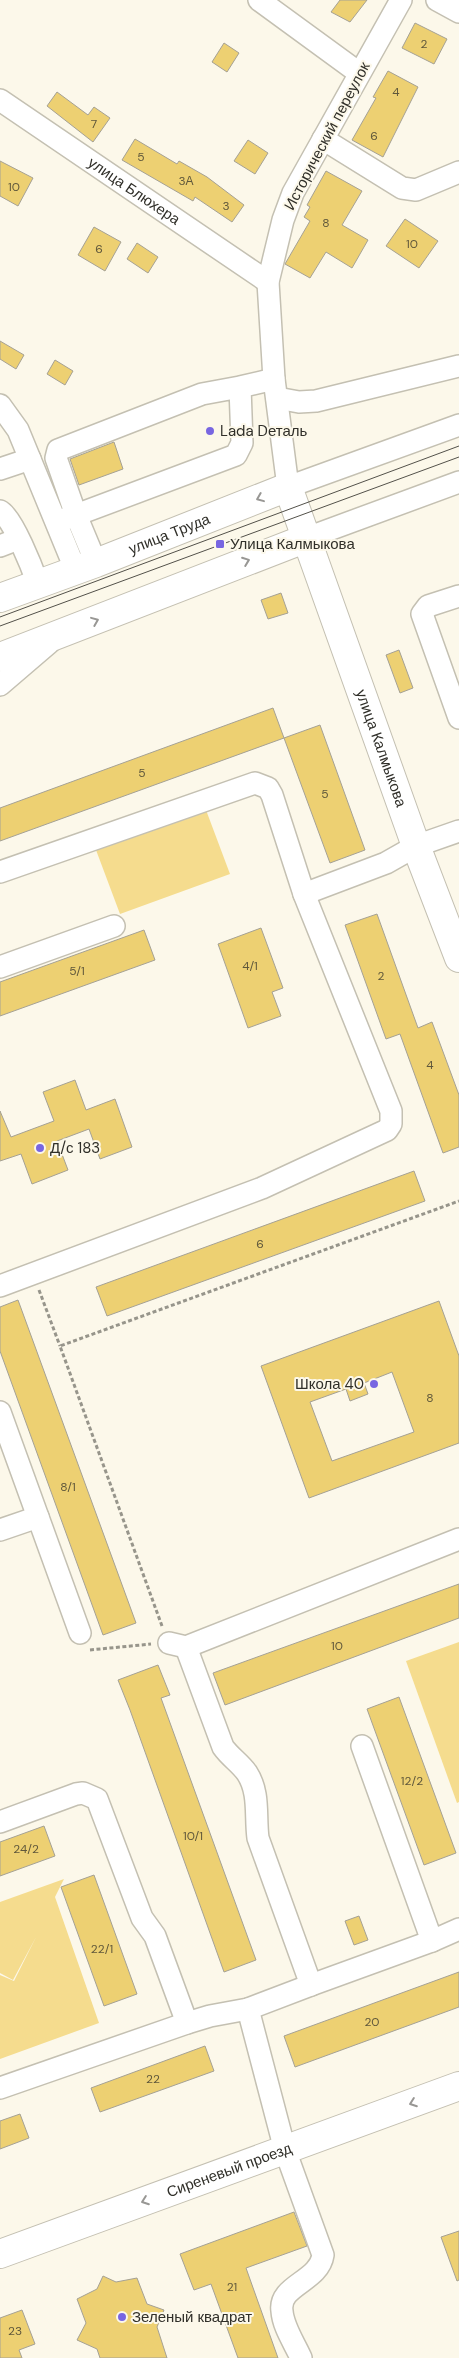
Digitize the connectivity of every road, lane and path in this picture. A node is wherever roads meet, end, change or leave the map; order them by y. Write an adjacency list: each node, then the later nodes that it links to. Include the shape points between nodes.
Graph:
1 (259, 0): 5 (street)
2 (401, 0): 5 (street, Исторический переулок)
3 (436, 0): 4 (street)
4 (459, 12)
5 (359, 73): 7 (street, Исторический переулок)
6 (0, 100): 9 (street, улица Блюхера)
7 (323, 139): 8 (street, via 402,188 416,190); 9 (street, Исторический переулок, via 293,193)
8 (459, 172)
9 (268, 282): 12 (street, Исторический переулок)
10 (459, 366): 12 (street, via 316,401 299,402)
11 (240, 386): 12 (street); 20 (street, via 242,443 236,455); 20 (street, via 202,394 58,450 56,458)
12 (275, 388): 18 (street, Исторический переулок)
13 (0, 405): 15 (street, via 18,430)
14 (459, 425): 18 (street)
15 (30, 459): 16 (street); 21 (street)
16 (0, 470)
17 (459, 482): 22 (street)
18 (288, 487): 22 (main road); 24 (main road, улица Труда, one-way to 24)
19 (0, 511): 23 (street, via 6,515)
20 (76, 515): 21 (street); 24 (street)
21 (55, 523): 24 (street)
22 (307, 538): 28 (main road, one-way to 22); 33 (main road, улица Калмыкова)
23 (9, 543): 25 (street)
24 (86, 567): 25 (main road, улица Труда)
25 (38, 584): 27 (main road, улица Труда)
26 (459, 596): 31 (street, via 428,606 422,614)
27 (0, 598)
28 (57, 636): 29 (main road); 30 (street)
29 (0, 657)
30 (0, 685)
31 (459, 718)
32 (459, 831): 33 (street)
33 (416, 846): 35 (street, via 386,863); 37 (main road, улица Калмыкова)
34 (0, 872): 35 (street, via 255,783 268,788 272,795)
35 (304, 894): 40 (street, via 391,1110 391,1124 381,1134 262,1188)
36 (114, 926): 38 (street)
37 (459, 958)
38 (0, 967)
39 (459, 1200): 42 (path)
40 (33, 1273): 41 (street); 42 (path)
41 (0, 1286)
42 (60, 1346): 48 (path)
43 (0, 1412): 44 (street)
44 (38, 1517): 45 (street); 47 (street)
45 (0, 1530)
46 (459, 1539): 48 (street)
47 (80, 1634): 48 (path, via 87,1650)
48 (177, 1645): 53 (street, via 223,1747 254,1784 258,1838)
49 (362, 1746): 52 (street)
50 (0, 1822): 55 (street, via 76,1794 83,1793 97,1799 142,1918 155,1936)
51 (459, 1929): 52 (street)
52 (432, 1941): 53 (street)
53 (311, 1985): 54 (street)
54 (248, 2010): 55 (street); 58 (street)
55 (187, 2023): 57 (street)
56 (459, 2086): 58 (main road, Сиреневый проезд, one-way to 58)
57 (0, 2088)
58 (285, 2150): 59 (main road, Сиреневый проезд, one-way to 59); 60 (street, via 323,2254 318,2269 292,2289 282,2302 283,2318)
59 (0, 2254)
60 (301, 2358)

